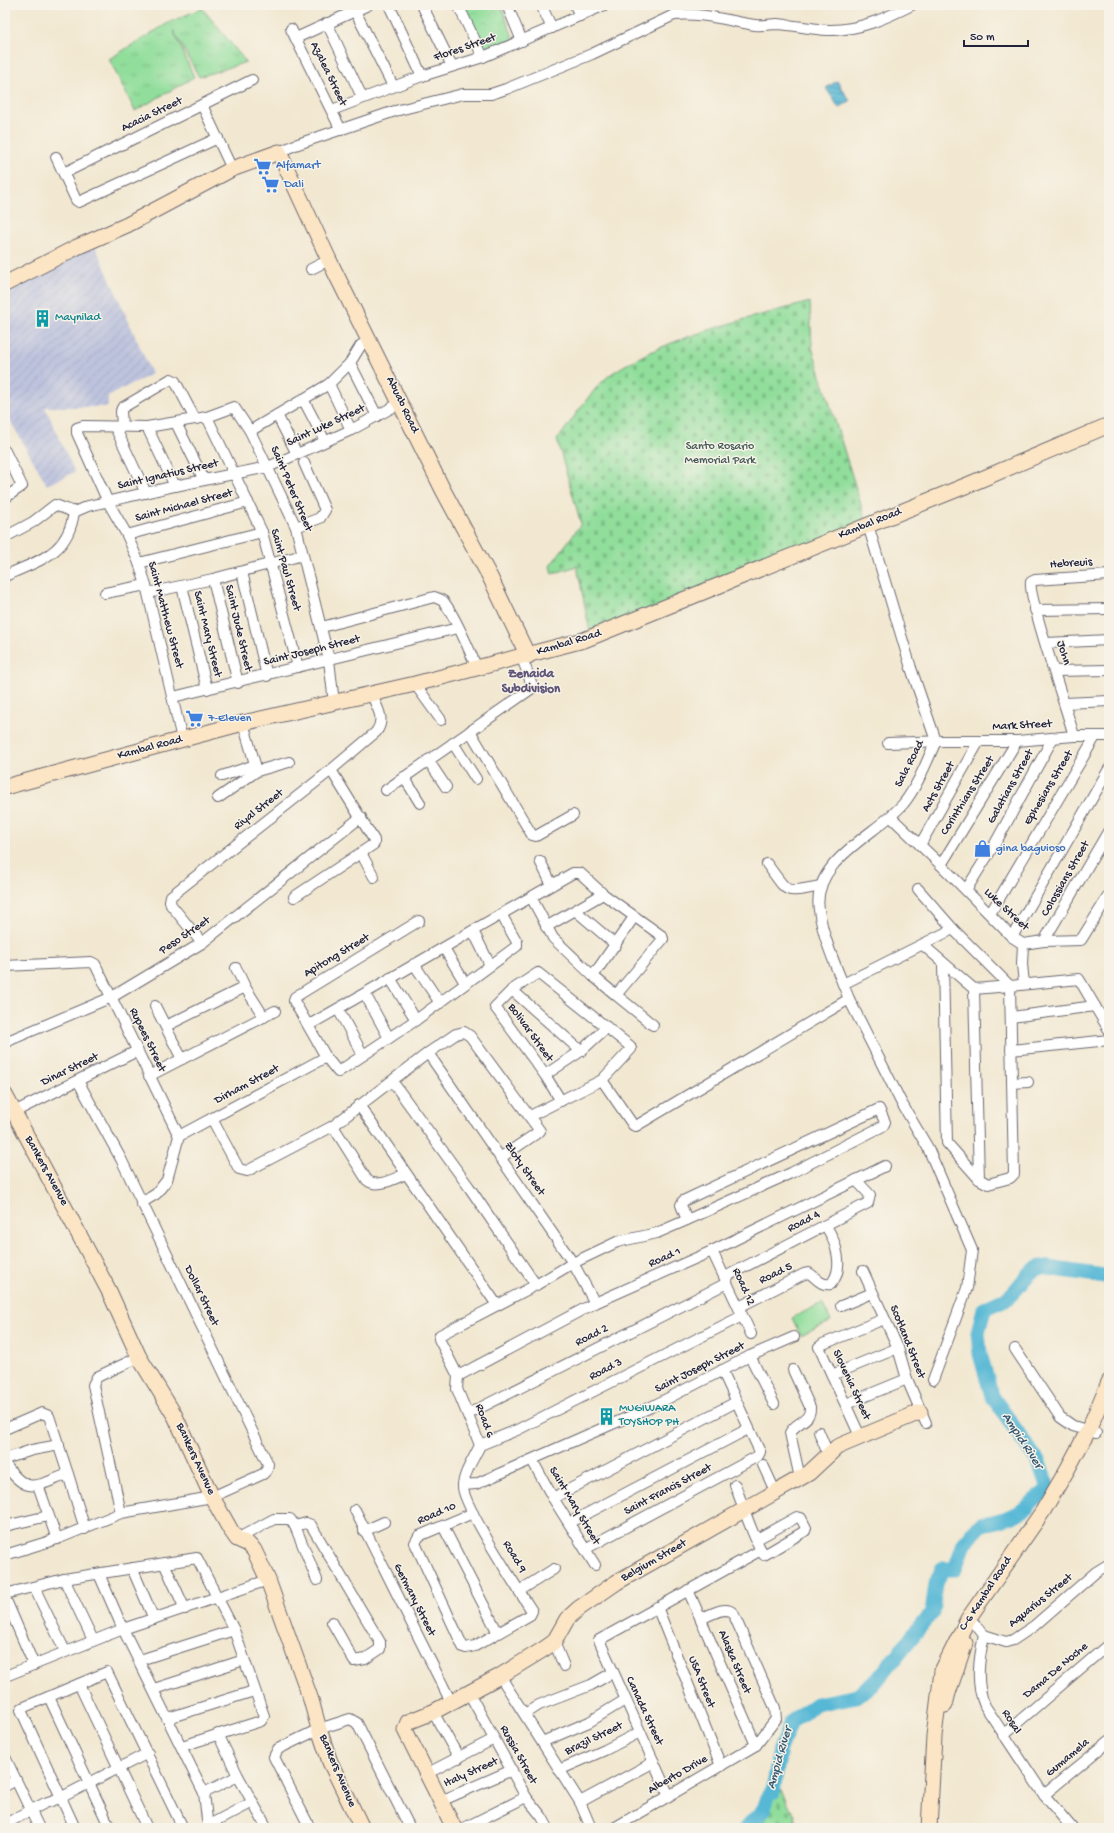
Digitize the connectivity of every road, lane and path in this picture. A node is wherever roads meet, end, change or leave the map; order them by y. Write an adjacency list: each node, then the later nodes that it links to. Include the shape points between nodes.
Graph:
1 (368, 5): 10 (street)
2 (389, 5): 17 (street)
3 (422, 5): 16 (street)
4 (458, 5): 15 (street)
5 (507, 5): 14 (street)
6 (541, 5): 13 (street)
7 (575, 5): 11 (street)
8 (605, 5): 11 (street, Flores Street)
9 (912, 5): 23 (street, via 863,26 830,30 776,24 757,25 674,15 592,54 506,89 490,94 463,94 394,111)
10 (355, 11): 12 (street); 19 (street)
11 (580, 16): 13 (street, Flores Street)
12 (327, 23): 20 (street); 22 (street, Azalea Street, via 294,34)
13 (552, 28): 14 (street, Flores Street)
14 (522, 41): 15 (street, Flores Street)
15 (483, 57): 16 (street, Flores Street)
16 (452, 66): 17 (street, Flores Street)
17 (422, 76): 19 (street, Flores Street)
18 (252, 80): 21 (street, Acacia Street)
19 (393, 86): 20 (street, Flores Street)
20 (362, 97): 22 (street, Flores Street)
21 (202, 105): 24 (street); 28 (street, Acacia Street)
22 (332, 110): 23 (street, Azalea Street)
23 (341, 130): 25 (street)
24 (218, 138): 27 (street); 28 (street, via 79,202)
25 (279, 152): 27 (street); 29 (street, Abuab Road)
26 (56, 157): 28 (street)
27 (232, 169): 31 (street, via 134,221)
28 (64, 174)
29 (329, 260): 30 (street); 82 (street, Abuab Road, via 443,490 490,577)
30 (311, 268)
31 (5, 284)
32 (362, 345): 33 (street)
33 (350, 363): 34 (street); 38 (street)
34 (329, 384): 35 (street); 45 (street)
35 (303, 399): 37 (street); 47 (street)
36 (395, 406): 38 (street, Saint Luke Street)
37 (277, 415): 46 (street); 49 (street)
38 (377, 416): 45 (street, Saint Luke Street)
39 (207, 418): 40 (street); 46 (street, Saint Peter Street, via 234,407); 52 (street, Saint Paul Street)
40 (195, 419): 41 (street); 43 (street, via 175,381 171,379 122,408)
41 (176, 423): 44 (street); 53 (street)
42 (1109, 425): 60 (street, Kambal Road)
43 (119, 427): 44 (street); 55 (street); 57 (street, Saint Matthew Street, via 77,428)
44 (147, 427): 54 (street)
45 (351, 430): 47 (street, Saint Luke Street)
46 (250, 431): 51 (street, Saint Peter Street)
47 (325, 441): 49 (street, Saint Luke Street)
48 (6, 454): 56 (street, via 22,486)
49 (297, 454): 51 (street, Saint Luke Street)
50 (304, 463): 61 (street, via 325,510 320,518)
51 (268, 467): 52 (street, Saint Ignatius Street); 61 (street, Saint Peter Street)
52 (234, 474): 53 (street, Saint Ignatius Street); 58 (street, Saint Paul Street)
53 (204, 480): 54 (street, Saint Ignatius Street)
54 (175, 486): 55 (street, Saint Ignatius Street)
55 (146, 493): 57 (street, Saint Ignatius Street)
56 (5, 498)
57 (108, 502): 59 (street, Saint Ignatius Street); 63 (street, Saint Matthew Street)
58 (248, 502): 62 (street, Saint Paul Street); 63 (street, Saint Michael Street)
59 (74, 512): 64 (street, via 56,505 24,527); 70 (street, via 72,528 51,554)
60 (868, 525): 82 (street, Kambal Road, via 584,640); 105 (street, Sala Road)
61 (296, 528): 65 (street, Saint Peter Street)
62 (262, 532): 66 (street); 67 (street, Saint Paul Street)
63 (127, 535): 66 (street, Saint Matthew Street)
64 (5, 536)
65 (303, 555): 67 (street); 78 (street, Saint Peter Street)
66 (139, 563): 74 (street, Saint Matthew Street)
67 (271, 564): 68 (street); 84 (street, Saint Paul Street)
68 (242, 572): 71 (street); 88 (street)
69 (1109, 575): 72 (street, Hebreuis)
70 (5, 576)
71 (213, 579): 73 (street); 89 (street, Saint Jude Street)
72 (1035, 580): 77 (street, John, via 1030,586)
73 (182, 586): 74 (street); 91 (street, Saint Mary Street)
74 (147, 589): 75 (street); 93 (street, Saint Matthew Street)
75 (105, 592)
76 (1109, 608): 77 (street)
77 (1035, 610): 81 (street, John)
78 (322, 627): 79 (street, via 434,597 443,601); 83 (street, Saint Peter Street)
79 (458, 628): 83 (street, Saint Joseph Street); 85 (street)
80 (1109, 640): 81 (street)
81 (1046, 643): 87 (street, John)
82 (525, 657): 85 (street, Kambal Road); 99 (street, via 531,688)
83 (329, 660): 84 (street, Saint Joseph Street); 95 (street, Saint Peter Street)
84 (298, 667): 88 (street, Saint Joseph Street)
85 (477, 669): 90 (street, Kambal Road)
86 (1109, 670): 87 (street)
87 (1055, 671): 96 (street, John)
88 (267, 676): 89 (street, Saint Joseph Street)
89 (238, 682): 91 (street, Saint Joseph Street)
90 (414, 684): 92 (street, Kambal Road); 97 (street)
91 (207, 689): 93 (street, Saint Joseph Street)
92 (372, 695): 95 (street, Kambal Road); 114 (street, Riyal Street, via 381,715 380,727)
93 (173, 697): 104 (street, Saint Matthew Street)
94 (1109, 701): 96 (street)
95 (334, 702): 98 (street, Kambal Road)
96 (1065, 703): 100 (street, John)
97 (441, 720)
98 (243, 724): 104 (street, Kambal Road); 112 (street)
99 (470, 731): 108 (street); 123 (street, via 532,835 536,836)
100 (1074, 736): 102 (street, Mark Street); 103 (street, Mark Street)
101 (1109, 736): 102 (street, Mark Street)
102 (1095, 737): 143 (street, Ephesians Street)
103 (1053, 738): 107 (street, Mark Street); 136 (street, Galatians Street, via 996,842)
104 (182, 739): 118 (street, Kambal Road)
105 (936, 741): 106 (street, Mark Street); 109 (street, Mark Street); 125 (street, Sala Road, via 905,801)
106 (979, 741): 107 (street, Mark Street); 127 (street, Acts Street)
107 (1017, 741): 131 (street, Corinthians Street)
108 (453, 743): 110 (street); 117 (street)
109 (888, 743)
110 (428, 760): 116 (street); 119 (street)
111 (288, 762): 112 (street)
112 (256, 768): 115 (street); 121 (street)
113 (1109, 769): 149 (street)
114 (331, 770): 124 (street); 151 (street, Riyal Street, via 171,896 171,905)
115 (222, 776)
116 (404, 777): 120 (street); 122 (street)
117 (476, 779)
118 (5, 787)
119 (446, 787)
120 (386, 790)
121 (218, 798)
122 (420, 803)
123 (573, 815)
124 (361, 817): 128 (street, via 374,840 374,844); 151 (street, Peso Street)
125 (891, 818): 127 (street, Luke Street); 134 (street, Sala Road, via 850,846)
126 (1109, 830): 150 (street, Colossians Street)
127 (920, 845): 131 (street, Luke Street)
128 (361, 853): 132 (street); 139 (street)
129 (540, 861): 133 (street)
130 (767, 864): 134 (street, via 786,889 796,891)
131 (941, 865): 136 (street, Luke Street)
132 (374, 877)
133 (552, 885): 137 (street, via 573,873 580,873); 140 (street)
134 (820, 886): 164 (street, via 819,909)
135 (918, 889): 147 (street)
136 (966, 890): 143 (street, Luke Street)
137 (603, 894): 141 (street); 144 (street)
138 (1109, 895): 150 (street, Luke Street, via 1081,940)
139 (294, 897)
140 (531, 897): 142 (street); 146 (street)
141 (576, 911): 146 (street); 153 (street)
142 (501, 914): 148 (street); 158 (street, via 518,945)
143 (990, 914): 149 (street, Luke Street)
144 (634, 917): 153 (street); 171 (street, via 663,939)
145 (420, 921): 182 (street, Apitong Street, via 295,997 294,1000)
146 (546, 927): 161 (street, via 553,938)
147 (953, 930): 154 (street); 166 (street)
148 (473, 932): 155 (street); 158 (street)
149 (1012, 937): 152 (street, Luke Street)
150 (1044, 941): 152 (street, Luke Street)
151 (202, 943): 172 (street, Peso Street)
152 (1024, 944): 165 (street)
153 (616, 945): 161 (street)
154 (922, 945): 157 (street); 164 (street)
155 (444, 948): 156 (street); 163 (street)
156 (414, 964): 162 (street); 174 (street)
157 (943, 964): 168 (street); 215 (street, via 947,1143)
158 (490, 965): 163 (street)
159 (5, 966): 172 (street, Rupees Street, via 93,962)
160 (236, 968): 167 (street)
161 (593, 976): 171 (street)
162 (390, 978): 170 (street); 181 (street)
163 (465, 983): 174 (street)
164 (843, 984): 173 (street)
165 (1024, 984): 166 (street); 176 (street, via 1079,979)
166 (1010, 986): 168 (street); 180 (street)
167 (245, 987): 179 (street); 184 (street)
168 (974, 989): 215 (street)
169 (512, 990): 185 (street, Bolivar Street, via 539,973); 192 (street); 197 (street, Bolivar Street, via 495,1009)
170 (365, 994): 177 (street); 187 (street)
171 (616, 995): 183 (street)
172 (112, 997): 189 (street, Peso Street); 191 (street, Rupees Street)
173 (849, 999): 199 (street, via 639,1125 633,1125); 242 (street, via 901,1102 928,1148 972,1250 967,1288)
174 (440, 1003): 181 (street)
175 (155, 1006): 184 (street)
176 (1095, 1006): 180 (street); 186 (street)
177 (338, 1009): 182 (street); 194 (street)
178 (275, 1011): 179 (street)
179 (264, 1017): 196 (street)
180 (1011, 1017): 190 (street)
181 (416, 1020): 187 (street)
182 (309, 1025): 195 (street)
183 (653, 1025)
184 (166, 1026): 196 (street)
185 (606, 1027): 192 (street); 199 (street, Bolivar Street, via 630,1046 630,1049)
186 (1109, 1030)
187 (389, 1038): 194 (street)
188 (1109, 1040): 190 (street)
189 (5, 1044)
190 (1011, 1050): 203 (street)
191 (137, 1051): 198 (street, Rupees Street); 200 (street, Dinar Street)
192 (581, 1051): 197 (street)
193 (428, 1053): 201 (street); 208 (street, via 456,1034 464,1032 470,1036); 212 (street, Zloty Street)
194 (363, 1055): 195 (street, via 338,1072)
195 (326, 1057): 209 (street, Dirham Street)
196 (182, 1059): 198 (street)
197 (545, 1075): 205 (street, Bolivar Street)
198 (150, 1076): 211 (street, Rupees Street)
199 (602, 1080): 205 (street)
200 (78, 1081): 207 (street, Dinar Street); 217 (street, Dollar Street, via 121,1159)
201 (392, 1081): 206 (street); 224 (street)
202 (1028, 1082): 203 (street)
203 (1012, 1083): 215 (street, via 1014,1174 1010,1178 988,1184)
204 (5, 1095): 207 (street, Bankers Avenue)
205 (561, 1101): 208 (street)
206 (359, 1105): 210 (street); 214 (street)
207 (14, 1112): 236 (street, Bankers Avenue, via 110,1291)
208 (530, 1116): 212 (street, via 540,1132)
209 (212, 1118): 210 (street, via 242,1171 247,1171); 211 (street, Dirham Street)
210 (333, 1126): 214 (street, via 371,1184)
211 (179, 1136): 217 (street, via 167,1180 156,1194)
212 (500, 1158): 221 (street, Zloty Street)
213 (885, 1166): 216 (street, Road 1)
214 (406, 1174): 227 (street)
215 (979, 1179)
216 (856, 1180): 219 (street, Road 4, via 870,1195 868,1203); 220 (street, Road 1)
217 (141, 1203): 268 (street, Dollar Street, via 268,1464 263,1474)
218 (687, 1220): 218 (street, via 681,1205 683,1201 879,1109 885,1122 883,1126 791,1173); 221 (street, via 657,1233 618,1242)
219 (826, 1226): 223 (street, Road 4); 229 (street, Road 5, via 833,1237 838,1261 836,1279 831,1284 825,1285 809,1273 804,1274)
220 (712, 1251): 223 (street, Road 12); 226 (street, Road 1)
221 (573, 1263): 224 (street); 226 (street, Zloty Street)
222 (863, 1271): 225 (street, Scotland Street)
223 (726, 1280): 229 (street, Road 12); 248 (street, Road 2)
224 (536, 1285): 227 (street)
225 (872, 1293): 228 (street); 230 (street, Scotland Street)
226 (595, 1303): 240 (street, Road 1)
227 (497, 1305): 240 (street, Road 6, via 440,1335 439,1338)
228 (841, 1306)
229 (740, 1311): 231 (street, Road 12); 256 (street, Road 3, via 517,1430)
230 (884, 1318): 233 (street, Scotland Street); 239 (street, Slovenia Street, via 820,1345)
231 (751, 1334)
232 (794, 1337): 235 (street, Saint Joseph Street)
233 (898, 1348): 239 (street); 241 (street, Scotland Street)
234 (1015, 1349): 253 (street, via 1060,1417 1073,1426)
235 (750, 1356): 237 (street, Saint Joseph Street); 245 (street)
236 (138, 1357): 268 (street, Bankers Avenue, via 175,1416); 272 (street, via 97,1378 93,1385)
237 (722, 1370): 244 (street); 259 (street, Saint Joseph Street, via 651,1407)
238 (793, 1370): 263 (street, via 811,1413 790,1433)
239 (832, 1375): 246 (street, Slovenia Street)
240 (458, 1376): 248 (street, Road 6, via 457,1389)
241 (908, 1379): 246 (street); 249 (street, Scotland Street)
242 (934, 1380)
243 (1109, 1382): 253 (street, C-6 Kambal Road)
244 (736, 1402): 251 (street); 269 (street)
245 (774, 1404)
246 (846, 1404): 254 (street, Slovenia Street)
247 (1109, 1407): 253 (street, C-6 Kambal Road)
248 (468, 1414): 256 (street, Road 6)
249 (923, 1417): 254 (street, Belgium Street)
250 (5, 1429): 255 (street, via 46,1413)
251 (748, 1429): 276 (street); 285 (street, Saint Francis Street, via 760,1452 755,1459)
252 (819, 1432): 257 (street)
253 (1092, 1432): 308 (street, C-6 Kambal Road)
254 (860, 1436): 257 (street, Belgium Street)
255 (59, 1444): 258 (street); 262 (street)
256 (480, 1445): 265 (street, Road 6)
257 (828, 1454): 263 (street, Belgium Street, via 809,1473)
258 (5, 1459)
259 (532, 1460): 265 (street, Saint Joseph Street, via 476,1484); 269 (street, Saint Mary Street)
260 (5, 1464): 264 (street, via 22,1484)
261 (763, 1465): 267 (street)
262 (68, 1474): 264 (street); 280 (street)
263 (800, 1478): 267 (street, Belgium Street)
264 (38, 1485): 274 (street)
265 (463, 1485): 273 (street)
266 (735, 1486): 270 (street)
267 (774, 1491): 270 (street, Belgium Street)
268 (212, 1497): 272 (street); 283 (street, Bankers Avenue)
269 (553, 1498): 276 (street, Saint Mary Street)
270 (744, 1509): 284 (street); 313 (street, Belgium Street, via 617,1582 578,1609 566,1619)
271 (355, 1510): 281 (street, Germany Street)
272 (121, 1513): 280 (street)
273 (473, 1513): 279 (street, Road 10); 299 (street, Road 9)
274 (48, 1516): 277 (street); 282 (street)
275 (384, 1522): 281 (street)
276 (569, 1523): 285 (street, Saint Mary Street)
277 (5, 1526)
278 (295, 1526): 283 (street, via 290,1519 274,1519); 296 (street); 307 (street, via 306,1523 317,1531 380,1642 380,1649 365,1659 354,1661)
279 (443, 1526): 311 (street); 311 (street, Road 10, via 419,1536 415,1543 463,1647 470,1648)
280 (85, 1529): 282 (street)
281 (364, 1530): 329 (street, Germany Street)
282 (57, 1539): 287 (street)
283 (237, 1539): 295 (street, Bankers Avenue, via 254,1550)
284 (757, 1539): 286 (street); 286 (street, via 797,1517 801,1518 806,1528 766,1554)
285 (585, 1549): 290 (street, Saint Mary Street)
286 (761, 1550): 298 (street)
287 (5, 1555)
288 (164, 1563): 291 (street); 301 (street, via 197,1558); 304 (street)
289 (1109, 1564): 308 (street, Aquarius Street, via 1096,1572 1034,1626 1013,1640 1006,1642)
290 (595, 1565)
291 (132, 1568): 293 (street); 305 (street)
292 (554, 1569): 299 (street)
293 (99, 1574): 294 (street); 309 (street)
294 (64, 1579): 297 (street); 312 (street)
295 (268, 1580): 301 (street); 333 (street, Bankers Avenue)
296 (317, 1580)
297 (34, 1587): 300 (street); 315 (street)
298 (688, 1590): 303 (street); 306 (street, Alaska Street)
299 (519, 1591): 311 (street, Road 9, via 532,1611 531,1614)
300 (5, 1594)
301 (218, 1597): 304 (street); 310 (street)
302 (5, 1598): 318 (street)
303 (657, 1607): 320 (street, Canada Street, via 599,1640); 346 (street, USA Street)
304 (185, 1609): 305 (street)
305 (154, 1619): 309 (street)
306 (701, 1619): 340 (street, Alaska Street); 340 (street, via 724,1610 733,1613 775,1708 776,1719)
307 (332, 1622)
308 (976, 1626): 336 (street, Rosal, via 980,1695); 380 (street, C-6 Kambal Road, via 942,1671 934,1736); 381 (street, C-6 Kambal Road, via 966,1641 948,1693 943,1726)
309 (123, 1629): 312 (street); 316 (street)
310 (234, 1630): 316 (street); 317 (street)
311 (498, 1633)
312 (93, 1640): 315 (street)
313 (554, 1642): 319 (street); 322 (street)
314 (1109, 1644): 336 (street, Dama De Noche)
315 (65, 1651): 318 (street)
316 (140, 1660): 324 (street)
317 (244, 1660): 324 (street); 325 (street)
318 (34, 1665): 321 (street)
319 (564, 1666)
320 (612, 1672): 328 (street, Canada Street); 331 (street, via 591,1685 538,1705)
321 (5, 1674)
322 (500, 1676): 326 (street); 331 (street)
323 (79, 1684): 327 (street); 342 (street, via 107,1672); 347 (street)
324 (154, 1689): 332 (street)
325 (254, 1691): 332 (street); 335 (street, via 263,1719)
326 (469, 1693): 329 (street); 337 (street, Russia Street)
327 (49, 1697): 353 (street); 359 (street, via 21,1710)
328 (625, 1700): 334 (street, Canada Street); 339 (street, via 589,1722)
329 (451, 1702): 330 (street)
330 (433, 1712): 344 (street); 350 (street, via 408,1722 405,1730)
331 (525, 1714): 339 (street)
332 (168, 1718): 341 (street)
333 (319, 1729): 372 (street, via 278,1749 274,1757); 373 (street, Bankers Avenue, via 330,1762); 374 (street, via 350,1719 357,1723)
334 (640, 1732): 345 (street, Canada Street); 349 (street, Brazil Street)
335 (218, 1734): 341 (street); 351 (street)
336 (1003, 1735): 356 (street, Rosal)
337 (494, 1739): 344 (street); 348 (street, Russia Street)
338 (1109, 1741): 356 (street, Gumamela)
339 (542, 1742): 349 (street)
340 (756, 1745): 346 (street, Alberto Drive)
341 (182, 1746): 355 (street)
342 (148, 1753): 347 (street); 370 (street)
343 (5, 1757): 352 (street)
344 (459, 1758): 350 (street)
345 (654, 1762): 357 (street, Canada Street); 362 (street)
346 (720, 1766): 357 (street, Alberto Drive)
347 (118, 1768): 353 (street); 369 (street)
348 (512, 1770): 358 (street, Russia Street); 360 (street, Italy Street)
349 (559, 1770): 362 (street)
350 (428, 1773): 360 (street)
351 (238, 1776): 355 (street); 361 (street)
352 (16, 1780): 354 (street); 363 (street)
353 (88, 1784): 359 (street); 368 (street)
354 (5, 1786)
355 (204, 1793): 365 (street)
356 (1044, 1795): 382 (street, Rosal)
357 (669, 1796): 379 (street, Alberto Drive)
358 (526, 1797): 376 (street); 377 (street, Russia Street, via 542,1817)
359 (60, 1798): 363 (street); 367 (street)
360 (441, 1801): 375 (street)
361 (253, 1802): 365 (street); 371 (street)
362 (580, 1802): 378 (street)
363 (31, 1810): 364 (street); 366 (street)
364 (5, 1824)
365 (208, 1827)
366 (39, 1828)
367 (75, 1828)
368 (110, 1828)
369 (147, 1828)
370 (183, 1828)
371 (266, 1828)
372 (310, 1828)
373 (362, 1828)
374 (410, 1828)
375 (454, 1828)
376 (464, 1828)
377 (547, 1828)
378 (592, 1828)
379 (614, 1828)
380 (929, 1828)
381 (937, 1828)
382 (1072, 1828)

